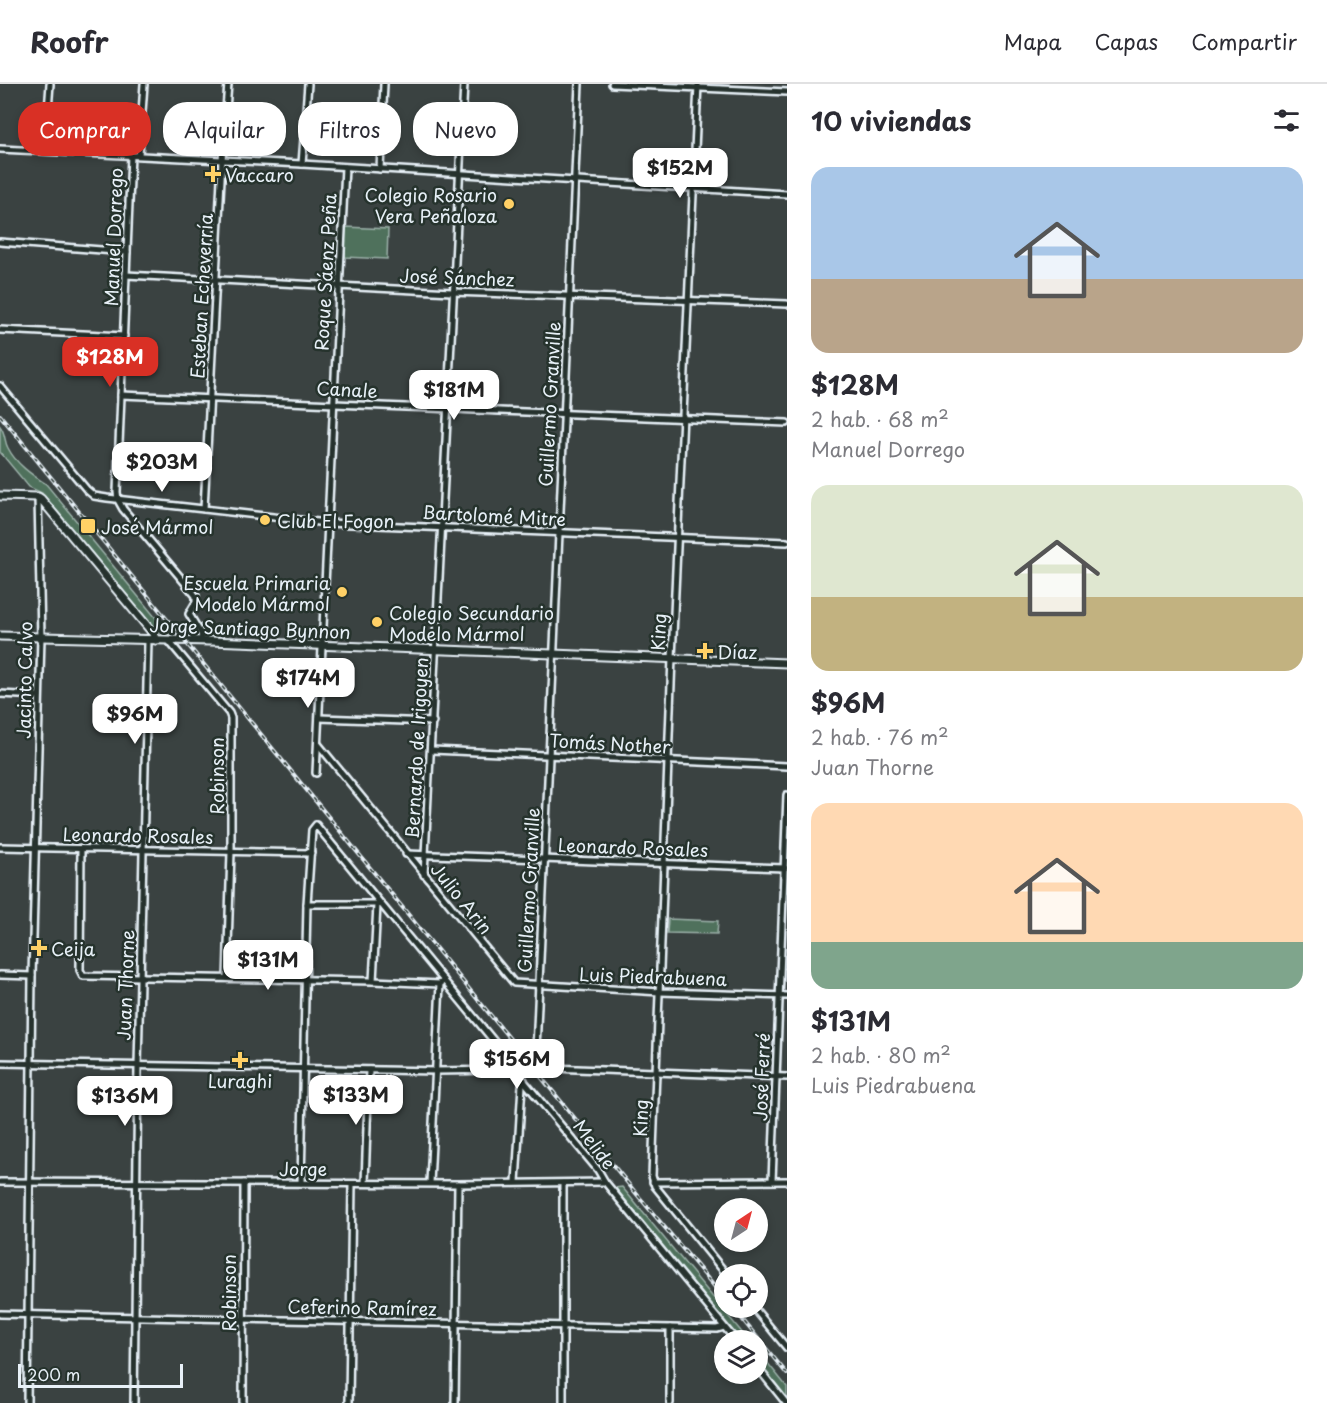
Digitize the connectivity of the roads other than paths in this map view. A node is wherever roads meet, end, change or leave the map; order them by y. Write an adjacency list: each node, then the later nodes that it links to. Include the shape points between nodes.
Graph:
1 (50, 84): 11 (street)
2 (144, 84): 12 (street, Manuel Dorrego)
3 (228, 84): 17 (street, Esteban Echeverría)
4 (308, 84): 18 (street)
5 (384, 84): 20 (street)
6 (464, 84): 21 (street, Bernardo de Irigoyen)
7 (579, 84): 22 (street, Guillermo Granville)
8 (612, 84): 9 (street)
9 (698, 86): 10 (street); 23 (street, King)
10 (787, 92)
11 (49, 102)
12 (143, 102)
13 (0, 149): 14 (street)
14 (18, 150)
15 (131, 156): 26 (street, Manuel Dorrego)
16 (151, 156): 17 (street)
17 (222, 160): 18 (street); 28 (street, Esteban Echeverría)
18 (302, 164): 19 (street)
19 (345, 167): 20 (street); 29 (street, Roque Sáenz Peña)
20 (380, 169): 21 (street)
21 (458, 174): 22 (street); 30 (street, Bernardo de Irigoyen)
22 (574, 181): 23 (street); 31 (street, Guillermo Granville)
23 (693, 189): 24 (street); 32 (street, King)
24 (787, 194)
25 (0, 242): 26 (street)
26 (127, 252): 27 (street, Manuel Dorrego)
27 (126, 275): 28 (street, José Sánchez); 35 (street, Manuel Dorrego)
28 (217, 280): 29 (street, José Sánchez); 38 (street, Esteban Echeverría)
29 (338, 286): 30 (street, José Sánchez); 39 (street, Roque Sáenz Peña)
30 (452, 292): 31 (street, José Sánchez); 40 (street, Bernardo de Irigoyen)
31 (570, 296): 32 (street, José Sánchez); 41 (street, Guillermo Granville)
32 (688, 300): 33 (street, José Sánchez); 42 (street, King)
33 (787, 304)
34 (0, 330): 35 (street)
35 (124, 336): 37 (street, Manuel Dorrego)
36 (0, 386): 46 (street, Bartolomé Mitre, via 87,490 94,496)
37 (122, 395): 38 (street, Canale); 46 (street, Manuel Dorrego)
38 (211, 399): 39 (street, Canale); 47 (street, Esteban Echeverría)
39 (334, 403): 40 (street, Canale); 48 (street, Roque Sáenz Peña)
40 (447, 409): 41 (street, Canale); 49 (street, Bernardo de Irigoyen)
41 (563, 414): 42 (street, Canale); 50 (street, Guillermo Granville)
42 (683, 419): 43 (street, Canale); 51 (street, King)
43 (787, 423)
44 (0, 496): 45 (street)
45 (38, 497): 54 (street, Jacinto Calvo); 55 (street, via 144,623)
46 (118, 500): 47 (street, Bartolomé Mitre); 57 (street, via 196,596 189,614)
47 (204, 509): 48 (street, Bartolomé Mitre)
48 (327, 523): 49 (street, Bartolomé Mitre); 58 (street, Roque Sáenz Peña)
49 (442, 527): 50 (street, Bartolomé Mitre); 59 (street, Bernardo de Irigoyen)
50 (558, 533): 51 (street, Bartolomé Mitre); 60 (street, Guillermo Granville)
51 (677, 538): 52 (street, Bartolomé Mitre); 61 (street, King)
52 (787, 542)
53 (0, 636): 54 (street, Jorge Santiago Bynnon)
54 (41, 637): 55 (street, Jorge Santiago Bynnon); 64 (street, Jacinto Calvo)
55 (152, 640): 56 (street, Jorge Santiago Bynnon); 77 (street, Juan Thorne)
56 (168, 640): 57 (street, Jorge Santiago Bynnon); 78 (street, Robinson, via 231,718)
57 (202, 640): 58 (street, Jorge Santiago Bynnon)
58 (322, 646): 59 (street, Jorge Santiago Bynnon); 65 (street, Roque Sáenz Peña)
59 (436, 650): 60 (street, Jorge Santiago Bynnon); 66 (street, Bernardo de Irigoyen)
60 (554, 654): 61 (street, Jorge Santiago Bynnon); 69 (street, Guillermo Granville)
61 (672, 658): 62 (street, Jorge Santiago Bynnon); 70 (street, King)
62 (787, 663)
63 (0, 694): 64 (street)
64 (39, 696): 75 (street, Jacinto Calvo)
65 (319, 718): 66 (street); 67 (street, Roque Sáenz Peña)
66 (433, 722): 68 (street, Bernardo de Irigoyen)
67 (318, 744): 72 (street, Roque Sáenz Peña); 80 (street, Julio Arin)
68 (432, 750): 69 (street, Tomás Nother); 81 (street, Bernardo de Irigoyen)
69 (549, 755): 70 (street, Tomás Nother); 82 (street, Guillermo Granville)
70 (669, 760): 71 (street, Tomás Nother); 83 (street, King)
71 (787, 766)
72 (316, 773)
73 (787, 795): 84 (street, José Ferré)
74 (0, 847): 75 (street, Leonardo Rosales)
75 (36, 848): 76 (street, Leonardo Rosales); 89 (street, Jacinto Calvo)
76 (81, 849): 77 (street, Leonardo Rosales); 90 (street, via 80,970 83,976)
77 (144, 851): 78 (street, Leonardo Rosales); 90 (street, Juan Thorne)
78 (231, 852): 79 (street, Leonardo Rosales); 91 (street, Robinson)
79 (311, 853): 86 (street); 87 (street, Melide, via 315,825)
80 (406, 854): 81 (street, Leonardo Rosales); 85 (street, Julio Arin)
81 (426, 854): 82 (street, Leonardo Rosales); 85 (street, Bernardo de Irigoyen)
82 (544, 859): 83 (street, Leonardo Rosales); 96 (street, Guillermo Granville)
83 (665, 863): 84 (street, Leonardo Rosales); 97 (street, King)
84 (785, 868): 98 (street, José Ferré)
85 (424, 875): 95 (street, Julio Arin)
86 (307, 904): 87 (street); 92 (street)
87 (379, 904): 93 (street); 94 (street, Melide)
88 (0, 975): 89 (street)
89 (32, 976): 102 (street, Jacinto Calvo)
90 (141, 978): 91 (street); 103 (street, Juan Thorne)
91 (227, 978): 92 (street)
92 (305, 980): 93 (street); 104 (street)
93 (373, 981): 94 (street)
94 (442, 982): 105 (street, Melide); 108 (street)
95 (517, 985): 96 (street, Luis Piedrabuena)
96 (538, 986): 97 (street, Luis Piedrabuena); 100 (street, Guillermo Granville)
97 (660, 992): 98 (street, Luis Piedrabuena); 109 (street, King)
98 (780, 996): 99 (street, Luis Piedrabuena); 110 (street, José Ferré)
99 (787, 996)
100 (536, 1050)
101 (0, 1063): 102 (street)
102 (32, 1064): 103 (street); 116 (street, Jacinto Calvo)
103 (138, 1065): 104 (street); 120 (street, Juan Thorne)
104 (303, 1068): 107 (street); 122 (street)
105 (513, 1068): 108 (street); 112 (street, Melide)
106 (551, 1068): 109 (street)
107 (369, 1070): 108 (street); 123 (street)
108 (436, 1071): 124 (street)
109 (657, 1072): 110 (street); 119 (street, King)
110 (775, 1077): 111 (street); 113 (street, José Ferré)
111 (787, 1077)
112 (524, 1080): 117 (street); 118 (street, Melide)
113 (772, 1181): 114 (street); 119 (street)
114 (787, 1181)
115 (0, 1182): 116 (street, Jorge)
116 (29, 1182): 120 (street, Jorge); 130 (street, Jacinto Calvo)
117 (516, 1182): 125 (street, Jorge); 127 (street, Jorge)
118 (605, 1182): 125 (street, Jorge); 137 (street, Melide)
119 (653, 1182): 128 (street)
120 (136, 1183): 121 (street, Jorge); 131 (street, Juan Thorne)
121 (244, 1183): 122 (street, Jorge); 133 (street, Robinson)
122 (301, 1183): 126 (street, Jorge)
123 (365, 1183): 124 (street, Jorge); 126 (street, Jorge)
124 (430, 1183): 127 (street, Jorge)
125 (563, 1183): 136 (street)
126 (352, 1184): 134 (street)
127 (458, 1184): 135 (street)
128 (718, 1264)
129 (0, 1314): 130 (street, Ceferino Ramírez)
130 (27, 1314): 131 (street, Ceferino Ramírez); 142 (street, Jacinto Calvo)
131 (135, 1316): 133 (street, Ceferino Ramírez); 143 (street, Juan Thorne)
132 (762, 1318): 140 (street)
133 (243, 1320): 134 (street, Ceferino Ramírez); 144 (street, Robinson)
134 (351, 1322): 135 (street, Ceferino Ramírez); 145 (street)
135 (455, 1324): 136 (street, Ceferino Ramírez); 146 (street)
136 (563, 1326): 138 (street, Ceferino Ramírez); 147 (street)
137 (724, 1327): 138 (street, Ceferino Ramírez); 139 (street, Melide)
138 (670, 1328): 148 (street)
139 (727, 1330)
140 (787, 1348)
141 (768, 1380): 149 (street)
142 (27, 1403)
143 (134, 1403)
144 (243, 1403)
145 (349, 1403)
146 (455, 1403)
147 (563, 1403)
148 (670, 1403)
149 (786, 1403)

